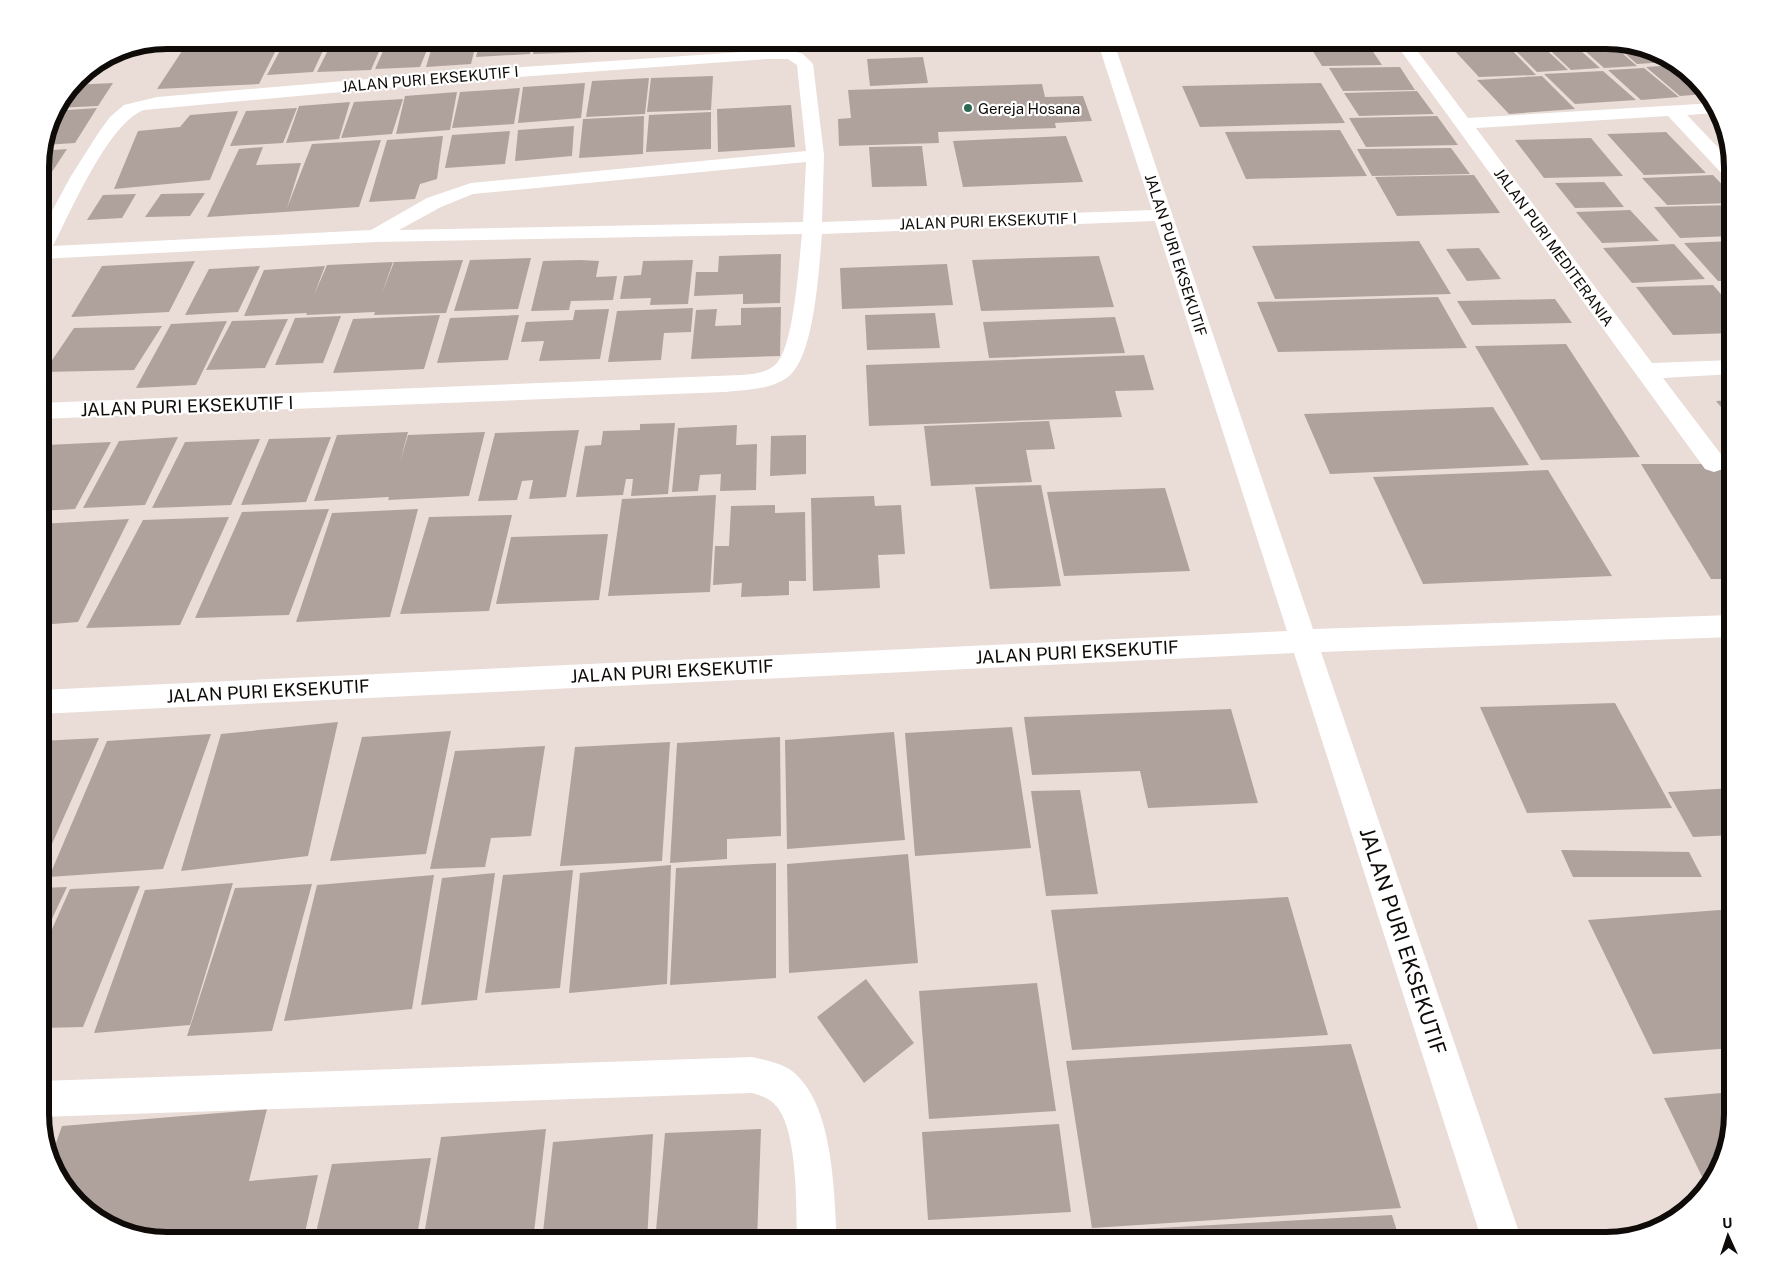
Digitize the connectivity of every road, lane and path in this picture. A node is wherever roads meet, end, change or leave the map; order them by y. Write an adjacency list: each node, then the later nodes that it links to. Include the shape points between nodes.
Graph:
1 (1108, 49): 8 (street, JALAN PURI EKSEKUTIF)
2 (1408, 49): 5 (street, JALAN PURI MEDITERANIA)
3 (1708, 109): 4 (street)
4 (1674, 112): 5 (street); 7 (street)
5 (1463, 124): 14 (street, JALAN PURI MEDITERANIA)
6 (815, 156): 9 (street, JALAN PURI EKSEKUTIF I); 10 (street, JALAN PURI EKSEKUTIF I, via 805,64 793,55 766,54 472,75 157,102 126,111 109,129); 11 (street, JALAN PURI EKSEKUTIF I, via 471,189 422,207)
7 (1724, 164)
8 (1163, 215): 9 (street, JALAN PURI EKSEKUTIF I); 18 (street, JALAN PURI EKSEKUTIF)
9 (812, 228): 11 (street, JALAN PURI EKSEKUTIF I); 15 (street, JALAN PURI EKSEKUTIF I, via 798,343 787,367 771,377 753,382)
10 (49, 236)
11 (376, 236): 12 (street, JALAN PURI EKSEKUTIF I)
12 (49, 252)
13 (1724, 367): 14 (street)
14 (1645, 370): 16 (street, JALAN PURI MEDITERANIA)
15 (49, 411)
16 (1714, 463)
17 (1724, 626): 18 (street, JALAN PURI EKSEKUTIF)
18 (1305, 640): 19 (street, JALAN PURI EKSEKUTIF); 22 (street, JALAN PURI EKSEKUTIF)
19 (49, 702)
20 (49, 1099): 21 (street, via 752,1075 777,1082 789,1092 798,1110 813,1166)
21 (817, 1232)
22 (1499, 1232)

